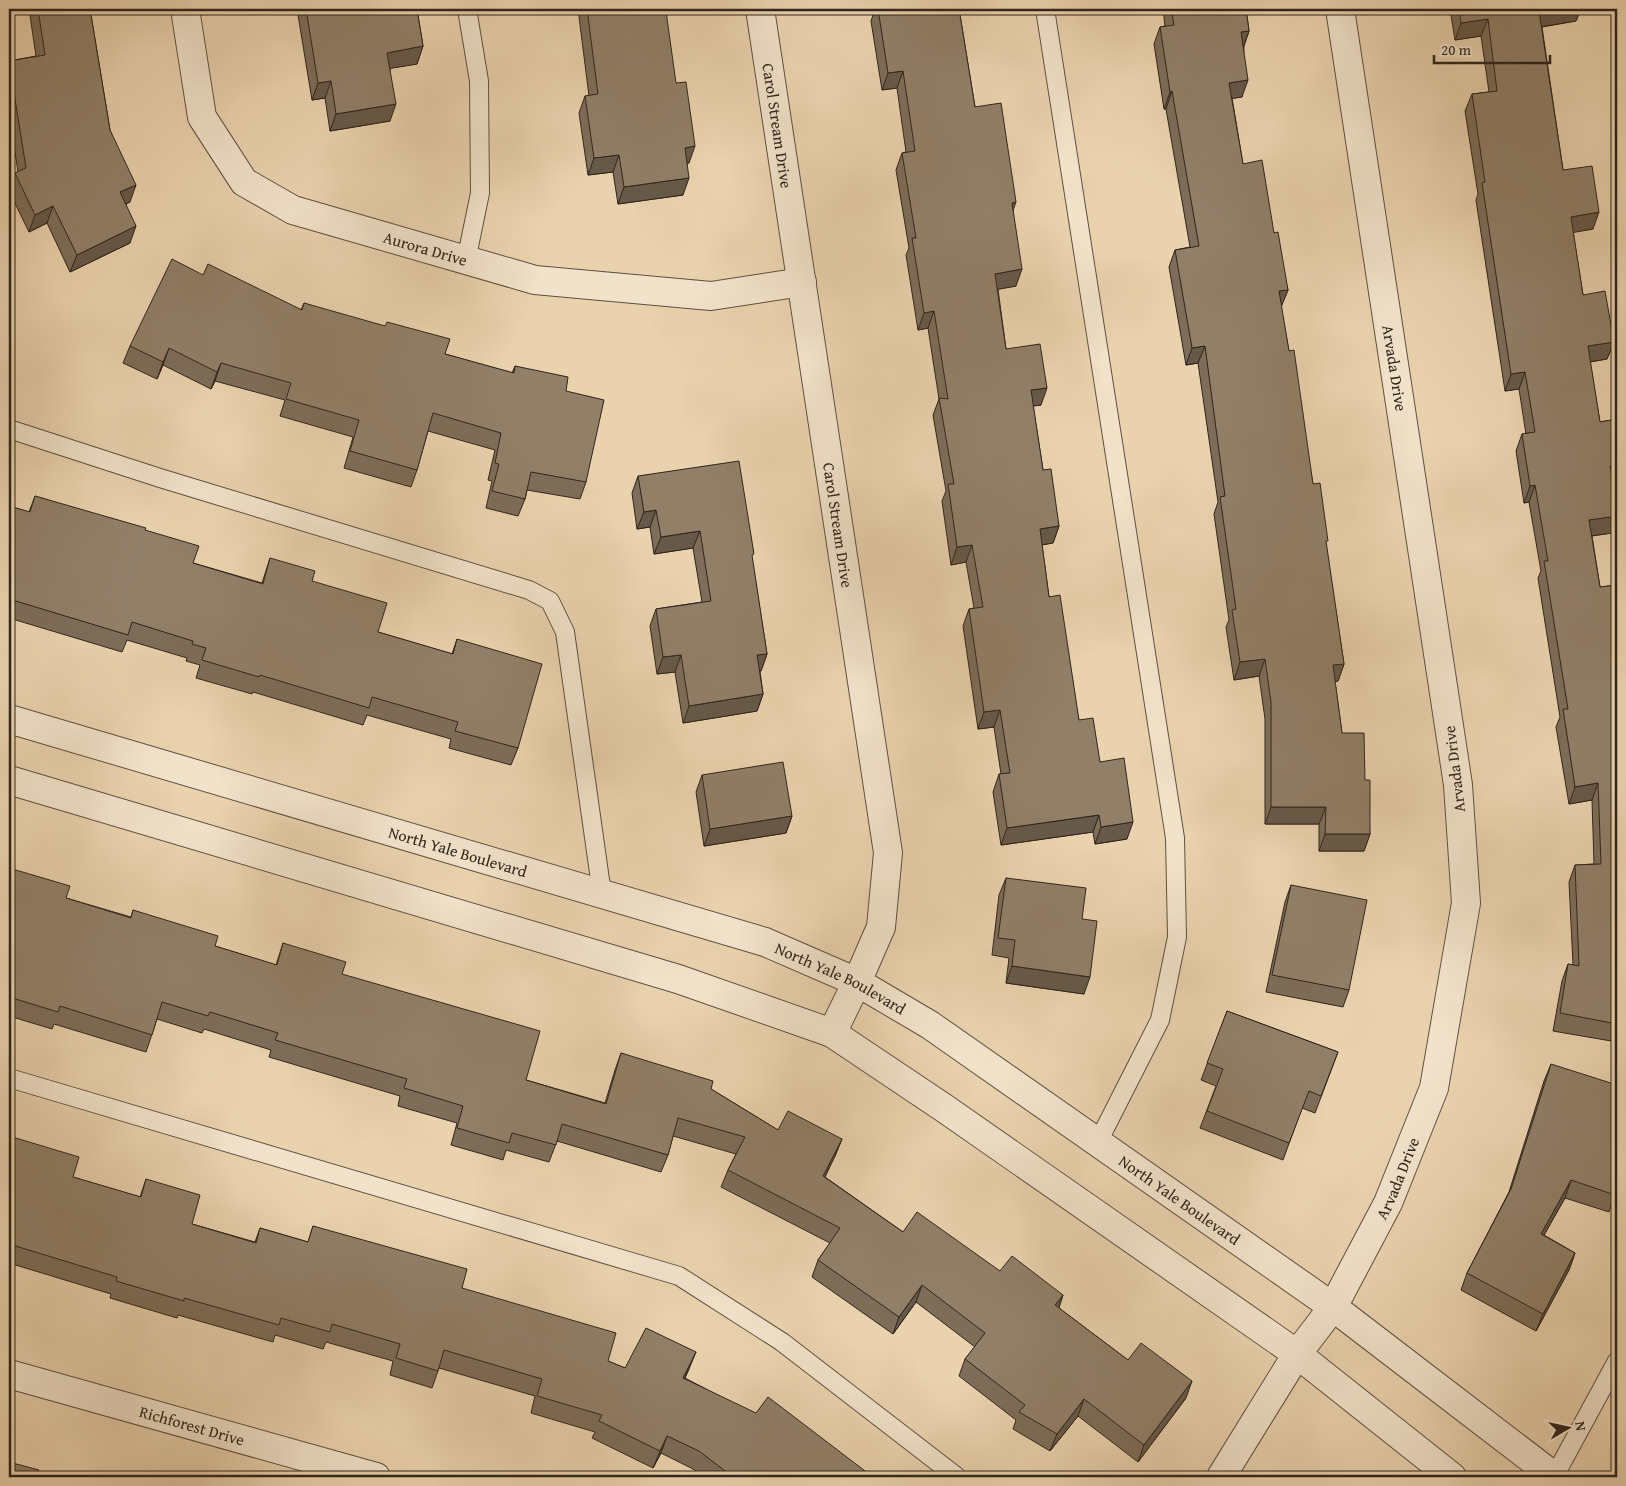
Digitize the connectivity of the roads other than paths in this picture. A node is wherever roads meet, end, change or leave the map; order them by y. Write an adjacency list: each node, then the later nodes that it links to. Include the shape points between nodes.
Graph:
1 (185, 9): 6 (street, Aurora Drive, via 202,117 244,182 293,210)
2 (467, 9): 6 (lane, via 479,80 480,193)
3 (760, 9): 7 (street, Carol Stream Drive)
4 (1045, 9): 15 (lane, via 1175,838 1176,937 1160,1020)
5 (1340, 9): 16 (street, Arvada Drive, via 1458,785 1466,903 1434,1088 1388,1203)
6 (466, 261): 7 (street, Aurora Drive, via 534,280 711,296)
7 (802, 282): 12 (street, Carol Stream Drive, via 888,853 881,927)
8 (9, 429): 11 (lane, via 529,590 550,600 566,632)
9 (9, 719): 11 (street, North Yale Boulevard)
10 (9, 780): 13 (street, via 678,979)
11 (602, 894): 12 (street, North Yale Boulevard, via 765,942)
12 (857, 982): 13 (street, Carol Stream Drive); 15 (street, North Yale Boulevard, via 930,1025)
13 (832, 1032): 17 (street)
14 (9, 1078): 21 (lane, via 679,1276 782,1342)
15 (1098, 1142): 16 (street, North Yale Boulevard)
16 (1333, 1307): 17 (street, Arvada Drive); 24 (street, North Yale Boulevard)
17 (1298, 1354): 22 (street, Arvada Drive); 23 (street)
18 (1617, 1361): 24 (lane)
19 (9, 1374): 20 (street, Richforest Drive)
20 (376, 1477)
21 (957, 1477)
22 (1220, 1477)
23 (1452, 1477)
24 (1554, 1477)

